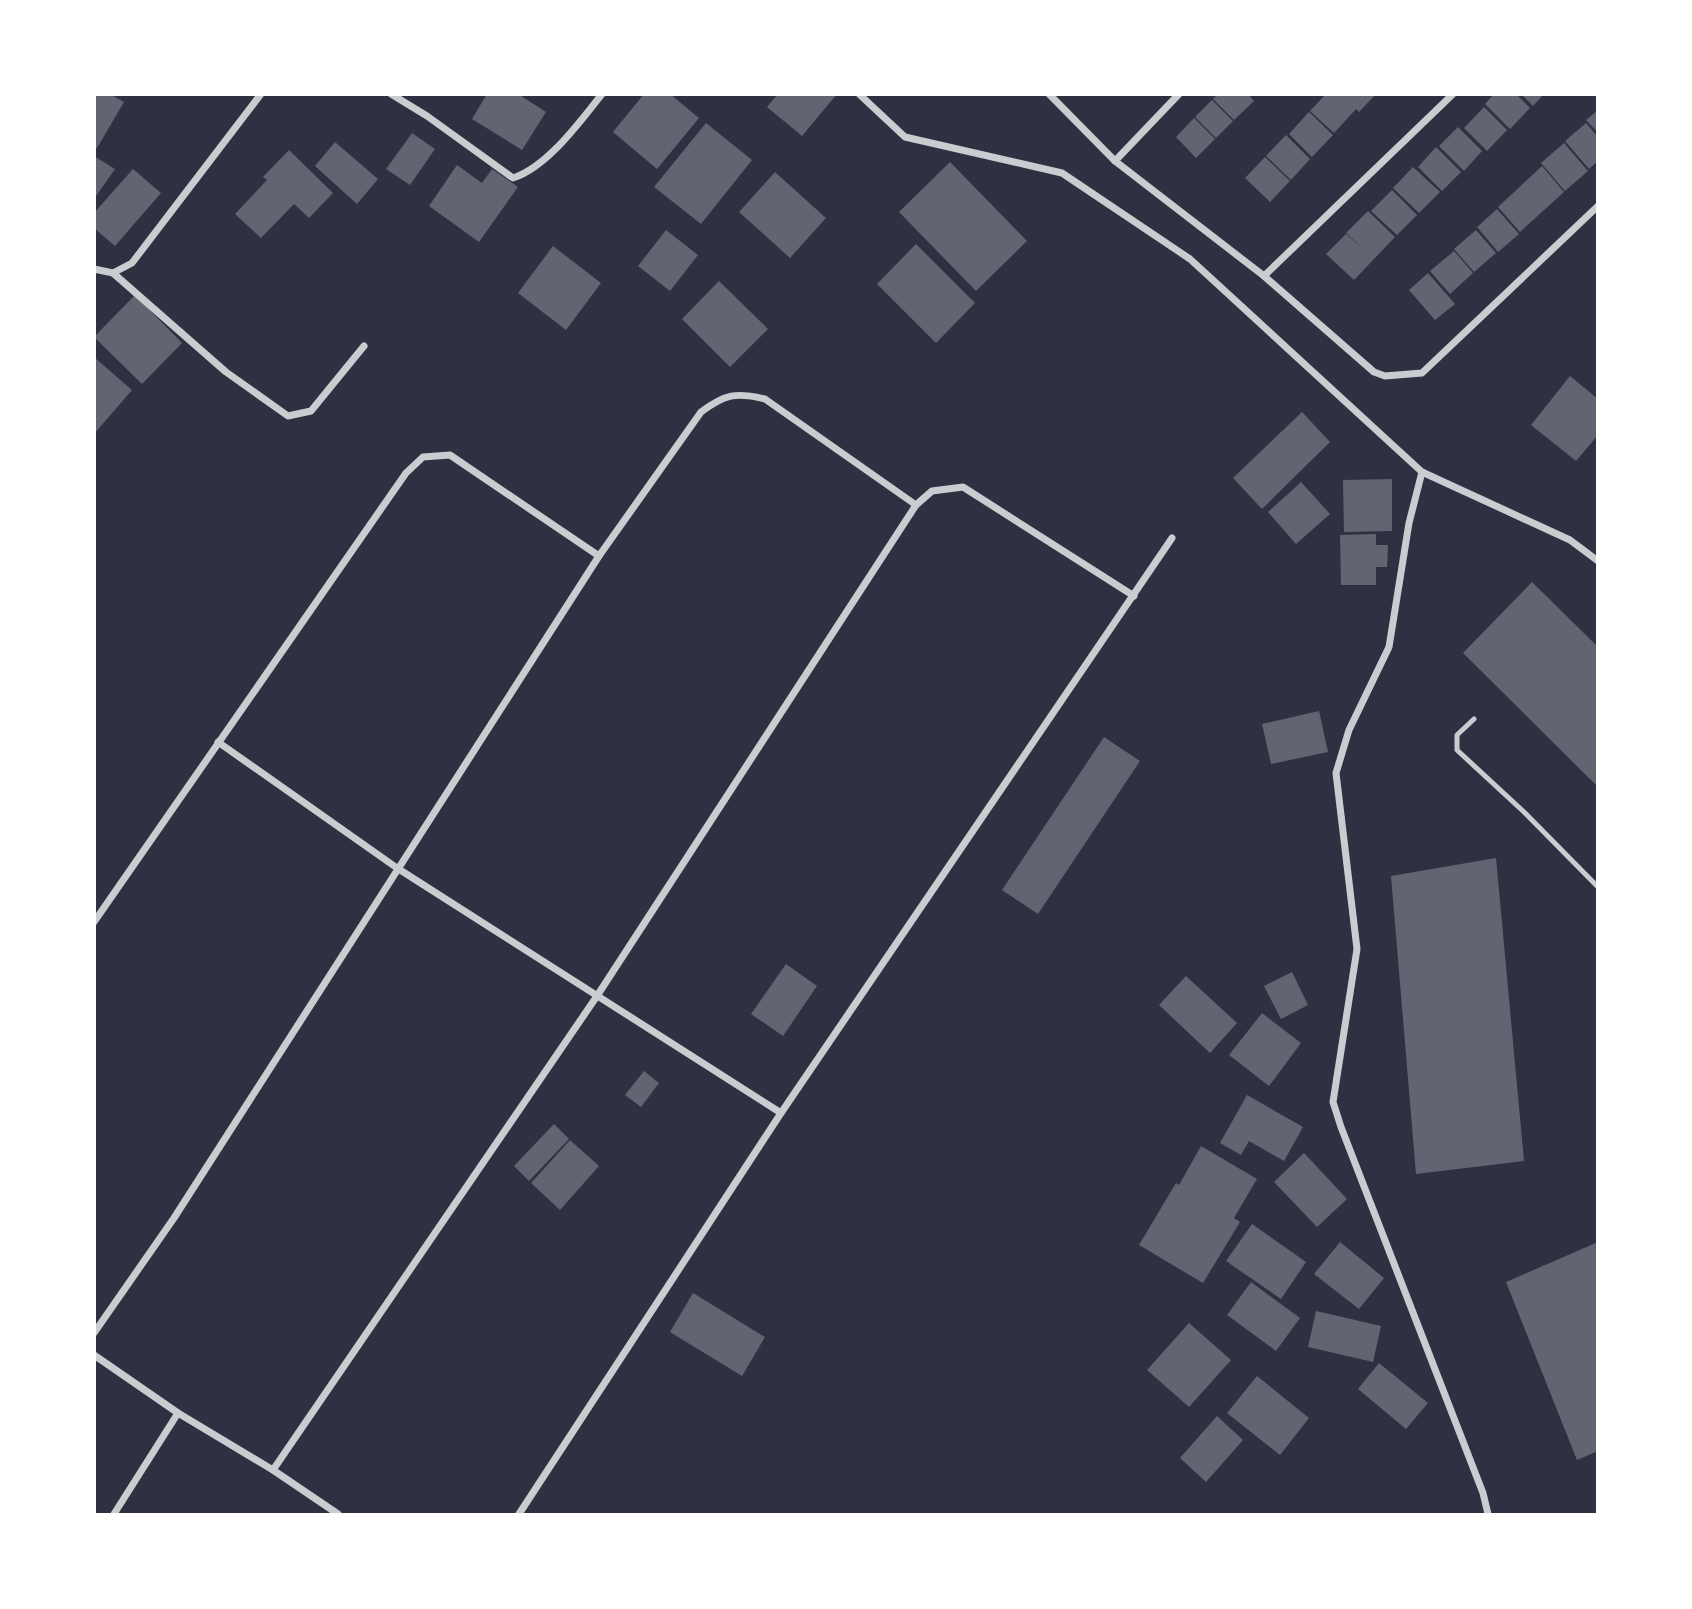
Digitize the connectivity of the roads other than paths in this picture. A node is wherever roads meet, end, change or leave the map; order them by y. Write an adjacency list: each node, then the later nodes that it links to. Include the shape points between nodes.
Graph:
1 (261, 94): 11 (street, via 132,263)
2 (391, 94): 3 (street, via 513,178 527,173 551,152)
3 (602, 94)
4 (859, 94): 14 (street, via 905,137 1062,173 1190,258)
5 (1049, 94): 8 (street)
6 (1179, 94): 8 (street)
7 (1453, 94): 12 (street)
8 (1115, 161): 12 (street)
9 (1598, 206): 12 (street, via 1422,373 1385,376 1374,372)
10 (94, 269): 11 (street)
11 (113, 272): 13 (street, via 226,372 288,416 311,411)
12 (1264, 276)
13 (364, 346)
14 (1422, 472): 18 (street, via 1570,540); 34 (street, via 1389,647 1349,730 1336,774 1357,949 1333,1102)
15 (916, 505): 17 (street, via 765,399 745,394 719,398 701,412); 19 (street, via 932,491 963,487); 25 (street)
16 (1172, 538): 19 (street)
17 (599, 556): 21 (street, via 450,455 422,457 406,473); 22 (street)
18 (1598, 561)
19 (1134, 596): 26 (street)
20 (1474, 719): 23 (lane, via 1458,735 1457,750)
21 (218, 742): 22 (street); 24 (street)
22 (397, 868): 25 (street); 27 (street, via 174,1218)
23 (1598, 887)
24 (94, 922)
25 (597, 996): 26 (street); 30 (street)
26 (781, 1112): 33 (street)
27 (94, 1333)
28 (94, 1355): 29 (street)
29 (178, 1413): 30 (street); 31 (street)
30 (273, 1470): 32 (street)
31 (114, 1514)
32 (338, 1514)
33 (519, 1514)
34 (1488, 1514)

